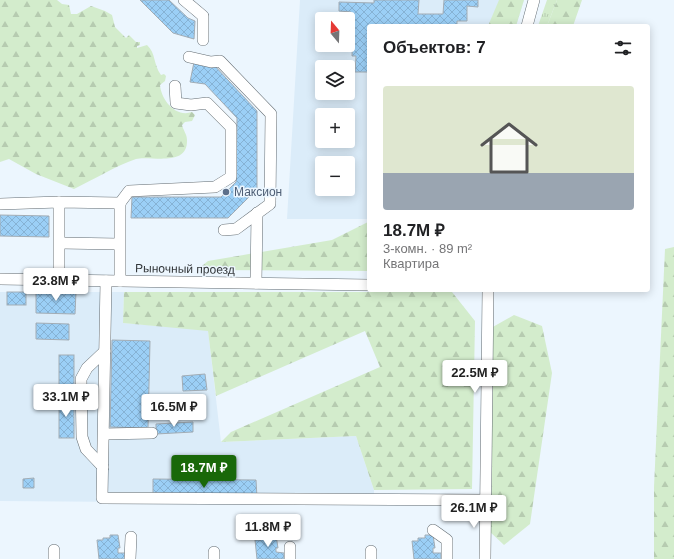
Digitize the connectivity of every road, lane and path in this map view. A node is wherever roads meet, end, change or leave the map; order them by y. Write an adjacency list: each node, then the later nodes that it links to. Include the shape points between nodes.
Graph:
1 (184, 0): 4 (street, via 203,16)
2 (534, 0): 3 (street)
3 (528, 24)
4 (203, 40)
5 (189, 57): 10 (street, via 211,62 220,61 271,114 270,204)
6 (176, 86): 8 (street, via 176,103 206,103 231,127 231,177 215,187 129,192)
7 (60, 202): 8 (street); 9 (street); 12 (street)
8 (120, 203): 13 (street)
9 (0, 204)
10 (257, 213): 11 (street, via 236,229); 18 (street)
11 (224, 230)
12 (60, 243): 13 (street); 15 (street)
13 (119, 244): 16 (street)
14 (0, 279): 15 (street, Рыночный проезд)
15 (59, 280): 17 (street, Рыночный проезд)
16 (120, 280): 17 (street, Рыночный проезд); 18 (street, Рыночный проезд)
17 (106, 281): 21 (street)
18 (256, 283): 19 (street, Рыночный проезд)
19 (367, 285)
20 (488, 292): 25 (street)
21 (105, 351): 23 (street); 24 (street, via 87,368 81,378 82,437 86,449)
22 (152, 433): 23 (street)
23 (104, 434): 24 (street)
24 (103, 467): 25 (street, via 102,498)
25 (486, 500): 32 (street)
26 (433, 530): 31 (street, via 447,540)
27 (131, 537): 29 (street)
28 (290, 547): 30 (street)
29 (130, 559)
30 (290, 559)
31 (447, 559)
32 (485, 559)

